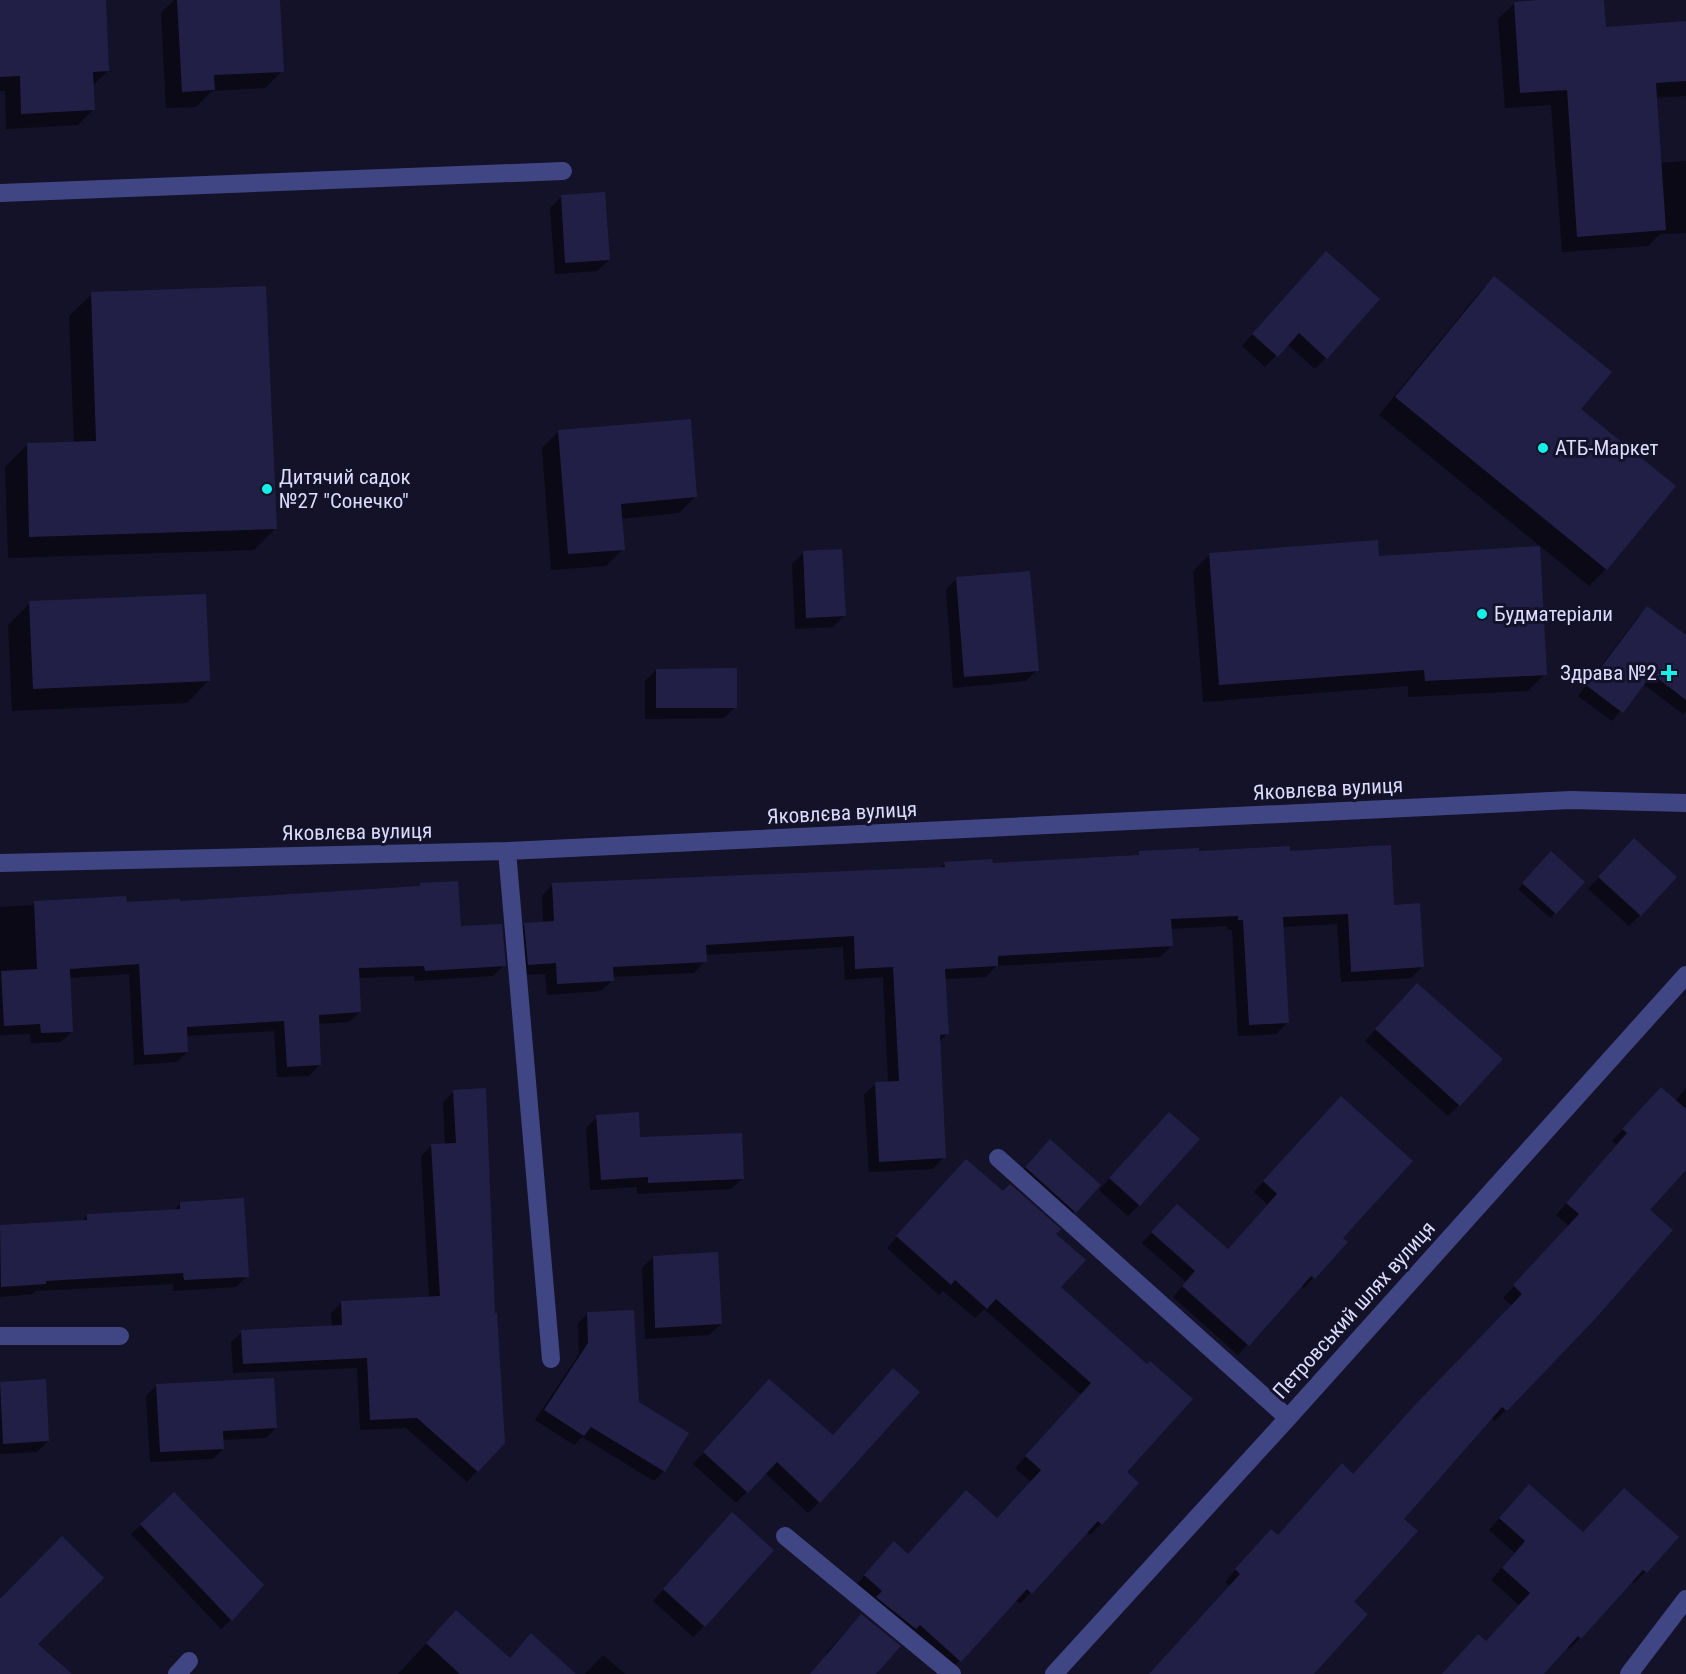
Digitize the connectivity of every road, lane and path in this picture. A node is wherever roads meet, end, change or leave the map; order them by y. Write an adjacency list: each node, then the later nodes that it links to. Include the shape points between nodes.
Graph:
1 (563, 171): 2 (street)
2 (0, 193)
3 (1686, 803): 4 (street, Яковлєва вулиця, via 1571,800)
4 (507, 851): 5 (street, Яковлєва вулиця); 10 (street)
5 (0, 863)
6 (1686, 975): 11 (street, Петровський шлях вулиця)
7 (998, 1158): 11 (street)
8 (0, 1336): 9 (street)
9 (120, 1336)
10 (551, 1359)
11 (1288, 1418): 15 (street, Петровський шлях вулиця)
12 (785, 1536): 14 (street)
13 (1686, 1599): 16 (street)
14 (952, 1674)
15 (1053, 1674)
16 (1629, 1674)

